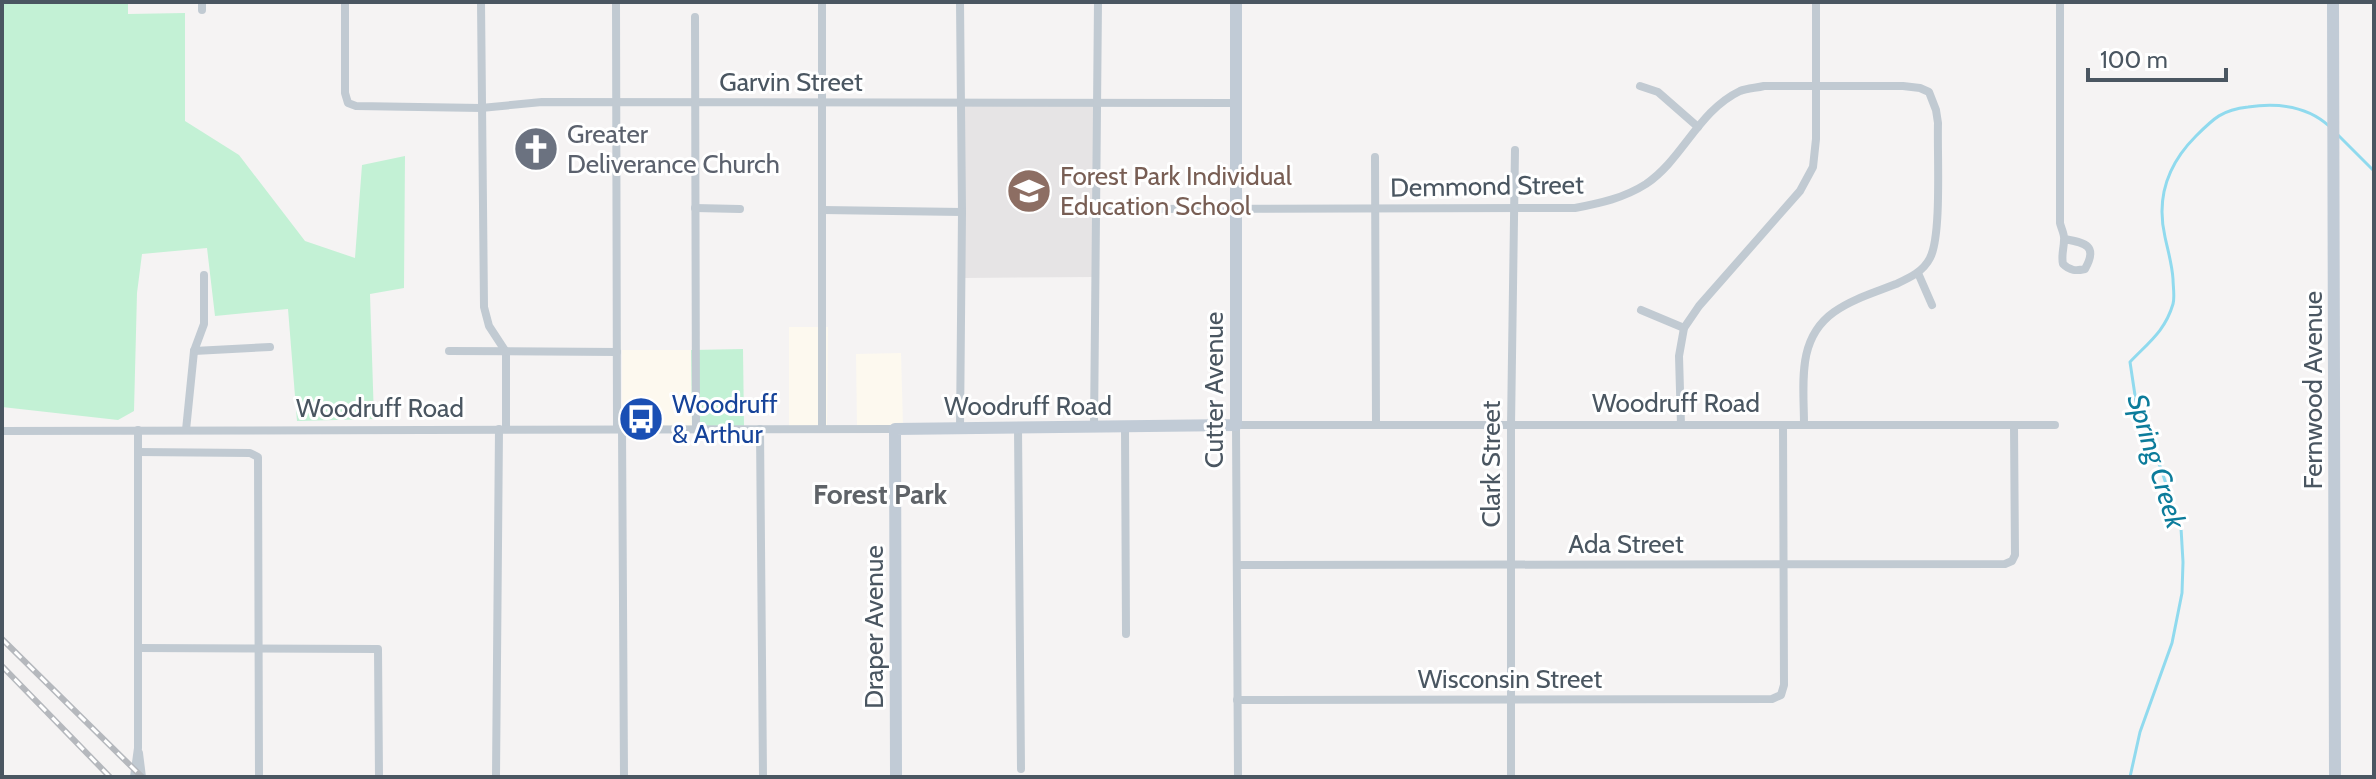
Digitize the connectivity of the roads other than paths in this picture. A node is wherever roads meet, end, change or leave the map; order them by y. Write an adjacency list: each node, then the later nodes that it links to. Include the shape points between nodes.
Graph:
1 (345, 2): 20 (street, Garvin Street, via 348,103)
2 (481, 2): 20 (street)
3 (616, 2): 14 (street)
4 (822, 2): 16 (street)
5 (960, 2): 17 (street)
6 (1098, 2): 18 (street)
7 (1236, 2): 19 (street, Cutter Avenue)
8 (1816, 2): 13 (street)
9 (2060, 2): 32 (street, via 2060,223)
10 (2333, 2): 85 (street, Fernwood Avenue)
11 (695, 17): 15 (street)
12 (1640, 86): 21 (street, via 1658,92)
13 (1816, 86): 21 (street, Demmond Street, via 1742,90); 33 (street, Demmond Street, via 1903,86 1929,92 1938,123 1936,239 1930,259); 37 (street, via 1813,167 1800,191)
14 (616, 102): 15 (street, Garvin Street); 20 (street, Garvin Street); 42 (street)
15 (695, 102): 16 (street, Garvin Street); 25 (street)
16 (823, 102): 17 (street, Garvin Street); 30 (street)
17 (960, 102): 18 (street, Garvin Street); 31 (street)
18 (1098, 103): 19 (street, Garvin Street); 28 (street)
19 (1235, 103): 29 (street, Cutter Avenue)
20 (481, 108): 41 (street, via 484,307)
21 (1698, 127): 24 (street, Demmond Street, via 1647,183 1617,199 1575,208)
22 (1515, 150): 24 (street, Clark Street)
23 (1375, 157): 26 (street)
24 (1513, 207): 26 (street, Demmond Street); 45 (street, Clark Street)
25 (695, 208): 27 (street); 57 (street)
26 (1374, 208): 29 (street, Demmond Street); 44 (street)
27 (740, 209)
28 (1097, 209): 29 (street, Demmond Street); 54 (street)
29 (1235, 209): 43 (street, Cutter Avenue)
30 (823, 210): 31 (street); 52 (street)
31 (962, 212): 60 (street)
32 (2065, 239): 32 (street, via 2063,264 2085,269 2091,251 2086,244)
33 (1918, 273): 35 (street); 48 (street, via 1836,310 1816,327 1804,366)
34 (204, 275): 39 (street, via 204,324)
35 (1932, 305)
36 (1641, 310): 37 (street)
37 (1684, 328): 46 (street, via 1679,356)
38 (270, 347): 39 (street)
39 (194, 351): 62 (street)
40 (449, 351): 41 (street)
41 (506, 352): 42 (street); 55 (street)
42 (617, 352): 56 (street)
43 (1236, 425): 44 (street, Woodruff Road); 51 (street, Woodruff Road); 66 (street, Cutter Avenue)
44 (1376, 425): 45 (street, Woodruff Road)
45 (1511, 425): 46 (street, Woodruff Road); 67 (street, Clark Street)
46 (1681, 425): 47 (street, Woodruff Road)
47 (1783, 425): 48 (street, Woodruff Road); 65 (street)
48 (1804, 425): 50 (street, Woodruff Road)
49 (2055, 425): 50 (street, Woodruff Road)
50 (2014, 426): 65 (street, Ada Street, via 2012,561)
51 (1125, 427): 54 (street, Woodruff Road); 68 (street)
52 (822, 428): 58 (street, Woodruff Road); 59 (street, Woodruff Road)
53 (1018, 428): 54 (street, Woodruff Road); 60 (street, Woodruff Road); 74 (street)
54 (1094, 428)
55 (503, 429): 56 (street, Woodruff Road); 62 (street, Woodruff Road); 79 (street)
56 (620, 429): 57 (street, Woodruff Road); 80 (street)
57 (696, 429): 58 (street, Woodruff Road)
58 (760, 429): 81 (street)
59 (895, 429): 60 (street, Woodruff Road); 82 (street, Draper Avenue)
60 (960, 429)
61 (138, 430): 62 (street, Woodruff Road); 63 (street, Woodruff Road); 64 (street)
62 (186, 430)
63 (2, 431)
64 (138, 452): 69 (street); 70 (street, via 258,457)
65 (1784, 563): 67 (street, Ada Street); 71 (street, Wisconsin Street, via 1781,695)
66 (1238, 565): 67 (street, Ada Street); 72 (street, Cutter Avenue)
67 (1512, 565): 71 (street, Clark Street)
68 (1126, 634)
69 (138, 648): 70 (street); 73 (street)
70 (258, 649): 77 (street); 78 (street, via 378,649)
71 (1512, 698): 72 (street, Wisconsin Street); 84 (street, Clark Street)
72 (1237, 700): 83 (street, Cutter Avenue)
73 (138, 748): 75 (street); 76 (street)
74 (1021, 769)
75 (134, 777)
76 (142, 777)
77 (259, 777)
78 (379, 777)
79 (496, 777)
80 (624, 777)
81 (763, 777)
82 (896, 777)
83 (1238, 777)
84 (1511, 777)
85 (2335, 777)

